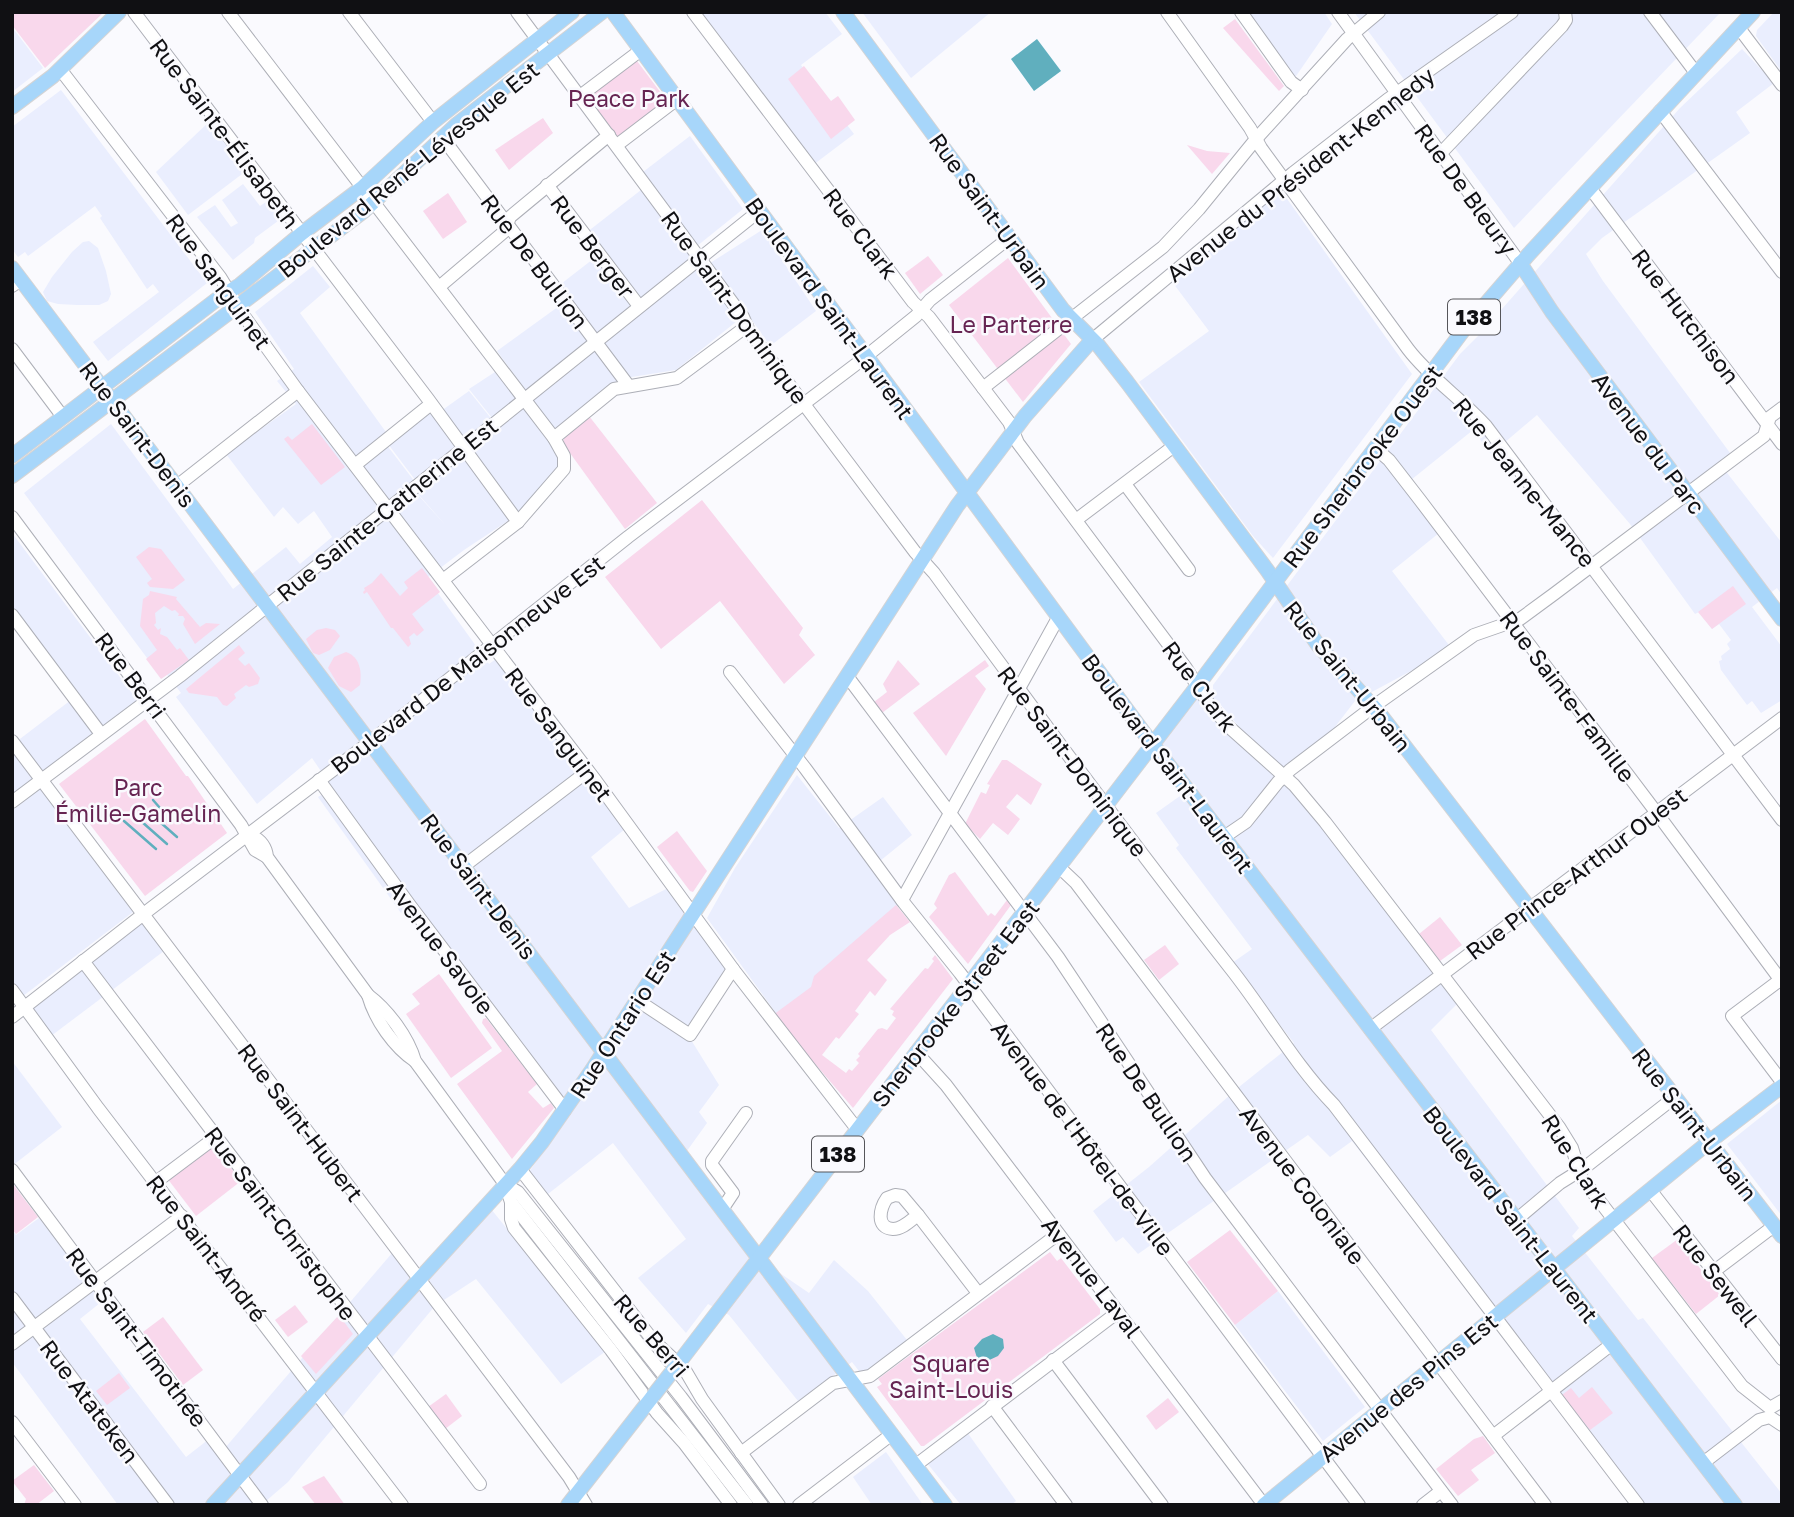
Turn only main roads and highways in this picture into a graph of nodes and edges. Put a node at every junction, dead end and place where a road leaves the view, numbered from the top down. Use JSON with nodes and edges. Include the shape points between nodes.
{"nodes":[{"id":1,"x":119,"y":12,"type":"edge"},
{"id":2,"x":572,"y":12,"type":"edge"},
{"id":3,"x":602,"y":12,"type":"edge"},
{"id":4,"x":613,"y":12,"type":"edge"},
{"id":5,"x":844,"y":12,"type":"edge"},
{"id":6,"x":1750,"y":13,"type":"edge"},
{"id":7,"x":12,"y":107,"type":"edge"},
{"id":8,"x":1520,"y":263,"type":"junction"},
{"id":9,"x":15,"y":278,"type":"edge"},
{"id":10,"x":1092,"y":340,"type":"junction"},
{"id":11,"x":103,"y":388,"type":"junction"},
{"id":12,"x":112,"y":400,"type":"junction"},
{"id":13,"x":13,"y":454,"type":"edge"},
{"id":14,"x":12,"y":476,"type":"edge"},
{"id":15,"x":966,"y":493,"type":"junction"},
{"id":16,"x":1274,"y":582,"type":"junction"},
{"id":17,"x":1782,"y":619,"type":"edge"},
{"id":18,"x":1153,"y":743,"type":"junction"},
{"id":19,"x":604,"y":1051,"type":"junction"},
{"id":20,"x":1782,"y":1084,"type":"edge"},
{"id":21,"x":1709,"y":1142,"type":"junction"},
{"id":22,"x":1778,"y":1231,"type":"edge"},
{"id":23,"x":760,"y":1256,"type":"junction"},
{"id":24,"x":1554,"y":1270,"type":"junction"},
{"id":25,"x":213,"y":1505,"type":"edge"},
{"id":26,"x":568,"y":1505,"type":"edge"},
{"id":27,"x":946,"y":1505,"type":"edge"},
{"id":28,"x":1264,"y":1505,"type":"edge"},
{"id":29,"x":1735,"y":1505,"type":"edge"}],
"edges":[{"from":1,"to":7,"type":"main road"},
{"from":2,"to":11,"type":"main road","name":"Boulevard René-Lévesque Est","via":[[433,122],[363,187]]},
{"from":3,"to":12,"type":"main road","name":"Boulevard René-Lévesque Est","via":[[442,137],[373,201]]},
{"from":4,"to":15,"type":"main road","name":"Boulevard Saint-Laurent"},
{"from":5,"to":10,"type":"main road","name":"Rue Saint-Urbain","via":[[1009,238]]},
{"from":6,"to":8,"type":"main road","name":"Rue Sherbrooke Ouest","number":"138"},
{"from":8,"to":16,"type":"main road","name":"Rue Sherbrooke Ouest","number":"138","via":[[1465,328]]},
{"from":8,"to":17,"type":"main road","name":"Avenue du Parc"},
{"from":9,"to":11,"type":"main road","name":"Rue Saint-Denis"},
{"from":10,"to":15,"type":"main road","name":"Rue Ontario Est"},
{"from":10,"to":16,"type":"main road","name":"Rue Saint-Urbain"},
{"from":11,"to":12,"type":"main road","name":"Rue Saint-Denis"},
{"from":11,"to":13,"type":"main road","name":"Boulevard René-Lévesque Est"},
{"from":12,"to":14,"type":"main road","name":"Boulevard René-Lévesque Est"},
{"from":12,"to":19,"type":"main road","name":"Rue Saint-Denis"},
{"from":15,"to":18,"type":"main road","name":"Boulevard Saint-Laurent"},
{"from":15,"to":19,"type":"main road","name":"Rue Ontario Est"},
{"from":16,"to":18,"type":"main road","name":"Rue Sherbrooke Ouest","number":"138"},
{"from":16,"to":21,"type":"main road","name":"Rue Saint-Urbain","via":[[1318,645],[1374,706]]},
{"from":18,"to":23,"type":"main road","name":"Sherbrooke Street East","number":"138"},
{"from":18,"to":24,"type":"main road","name":"Boulevard Saint-Laurent"},
{"from":19,"to":23,"type":"main road","name":"Rue Saint-Denis"},
{"from":19,"to":25,"type":"main road","name":"Rue Ontario Est","via":[[520,1169]]},
{"from":20,"to":21,"type":"main road","name":"Avenue des Pins Est"},
{"from":21,"to":22,"type":"main road","name":"Rue Saint-Urbain"},
{"from":21,"to":24,"type":"main road","name":"Avenue des Pins Est"},
{"from":23,"to":26,"type":"main road","name":"Sherbrooke Street East","number":"138","bridge":true},
{"from":23,"to":27,"type":"main road","name":"Rue Saint-Denis","via":[[769,1274]]},
{"from":24,"to":28,"type":"main road","name":"Avenue des Pins Est"},
{"from":24,"to":29,"type":"main road","name":"Boulevard Saint-Laurent"}]}
